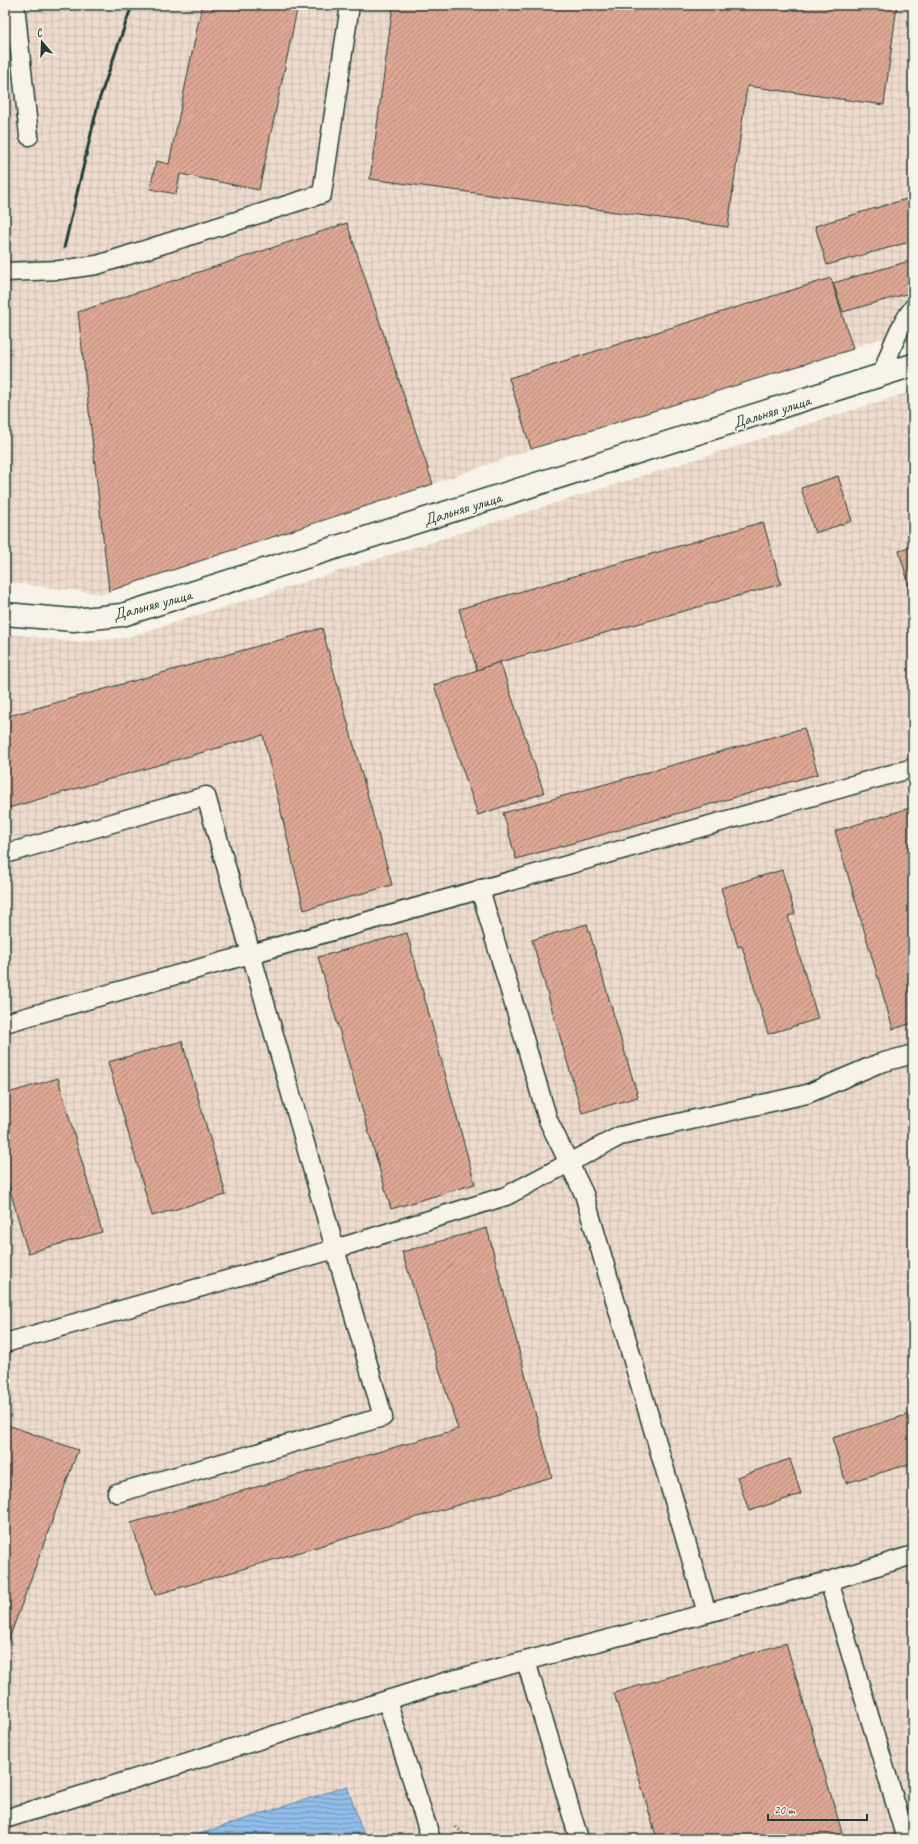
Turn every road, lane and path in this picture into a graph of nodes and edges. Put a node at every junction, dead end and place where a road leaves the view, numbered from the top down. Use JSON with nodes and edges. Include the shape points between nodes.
{"nodes":[{"id":1,"x":15,"y":5,"type":"edge"},
{"id":2,"x":350,"y":5,"type":"edge"},
{"id":3,"x":29,"y":136,"type":"dead end"},
{"id":4,"x":5,"y":272,"type":"edge"},
{"id":5,"x":913,"y":308,"type":"edge"},
{"id":6,"x":913,"y":365,"type":"edge"},
{"id":7,"x":882,"y":375,"type":"junction"},
{"id":8,"x":5,"y":614,"type":"edge"},
{"id":9,"x":913,"y":768,"type":"edge"},
{"id":10,"x":5,"y":854,"type":"edge"},
{"id":11,"x":480,"y":889,"type":"junction"},
{"id":12,"x":251,"y":954,"type":"junction"},
{"id":13,"x":5,"y":1023,"type":"edge"},
{"id":14,"x":913,"y":1054,"type":"edge"},
{"id":15,"x":569,"y":1163,"type":"junction"},
{"id":16,"x":335,"y":1249,"type":"junction"},
{"id":17,"x":5,"y":1343,"type":"edge"},
{"id":18,"x":117,"y":1493,"type":"dead end"},
{"id":19,"x":913,"y":1555,"type":"edge"},
{"id":20,"x":829,"y":1581,"type":"junction"},
{"id":21,"x":707,"y":1613,"type":"junction"},
{"id":22,"x":526,"y":1661,"type":"junction"},
{"id":23,"x":387,"y":1701,"type":"junction"},
{"id":24,"x":5,"y":1820,"type":"edge"},
{"id":25,"x":431,"y":1839,"type":"edge"},
{"id":26,"x":579,"y":1839,"type":"edge"},
{"id":27,"x":906,"y":1839,"type":"edge"}],
"edges":[{"from":1,"to":3,"type":"lane"},
{"from":2,"to":4,"type":"lane","via":[[322,194],[97,265],[60,270]]},
{"from":5,"to":7,"type":"lane","via":[[894,341]]},
{"from":6,"to":7,"type":"street","name":"Дальняя улица"},
{"from":7,"to":8,"type":"street","name":"Дальняя улица","via":[[122,615],[73,620]]},
{"from":9,"to":11,"type":"lane"},
{"from":10,"to":12,"type":"lane","via":[[206,796]]},
{"from":11,"to":12,"type":"lane"},
{"from":11,"to":15,"type":"lane","via":[[548,1120]]},
{"from":12,"to":13,"type":"lane"},
{"from":12,"to":16,"type":"lane"},
{"from":14,"to":15,"type":"lane","via":[[877,1064],[807,1094],[620,1136]]},
{"from":15,"to":16,"type":"lane","via":[[506,1196]]},
{"from":15,"to":21,"type":"lane","via":[[584,1194]]},
{"from":16,"to":17,"type":"lane"},
{"from":16,"to":18,"type":"lane","via":[[383,1417]]},
{"from":19,"to":20,"type":"lane"},
{"from":20,"to":21,"type":"lane"},
{"from":20,"to":27,"type":"lane"},
{"from":21,"to":22,"type":"lane"},
{"from":22,"to":23,"type":"lane","via":[[445,1682]]},
{"from":22,"to":26,"type":"lane"},
{"from":23,"to":24,"type":"lane"},
{"from":23,"to":25,"type":"lane"}]}
